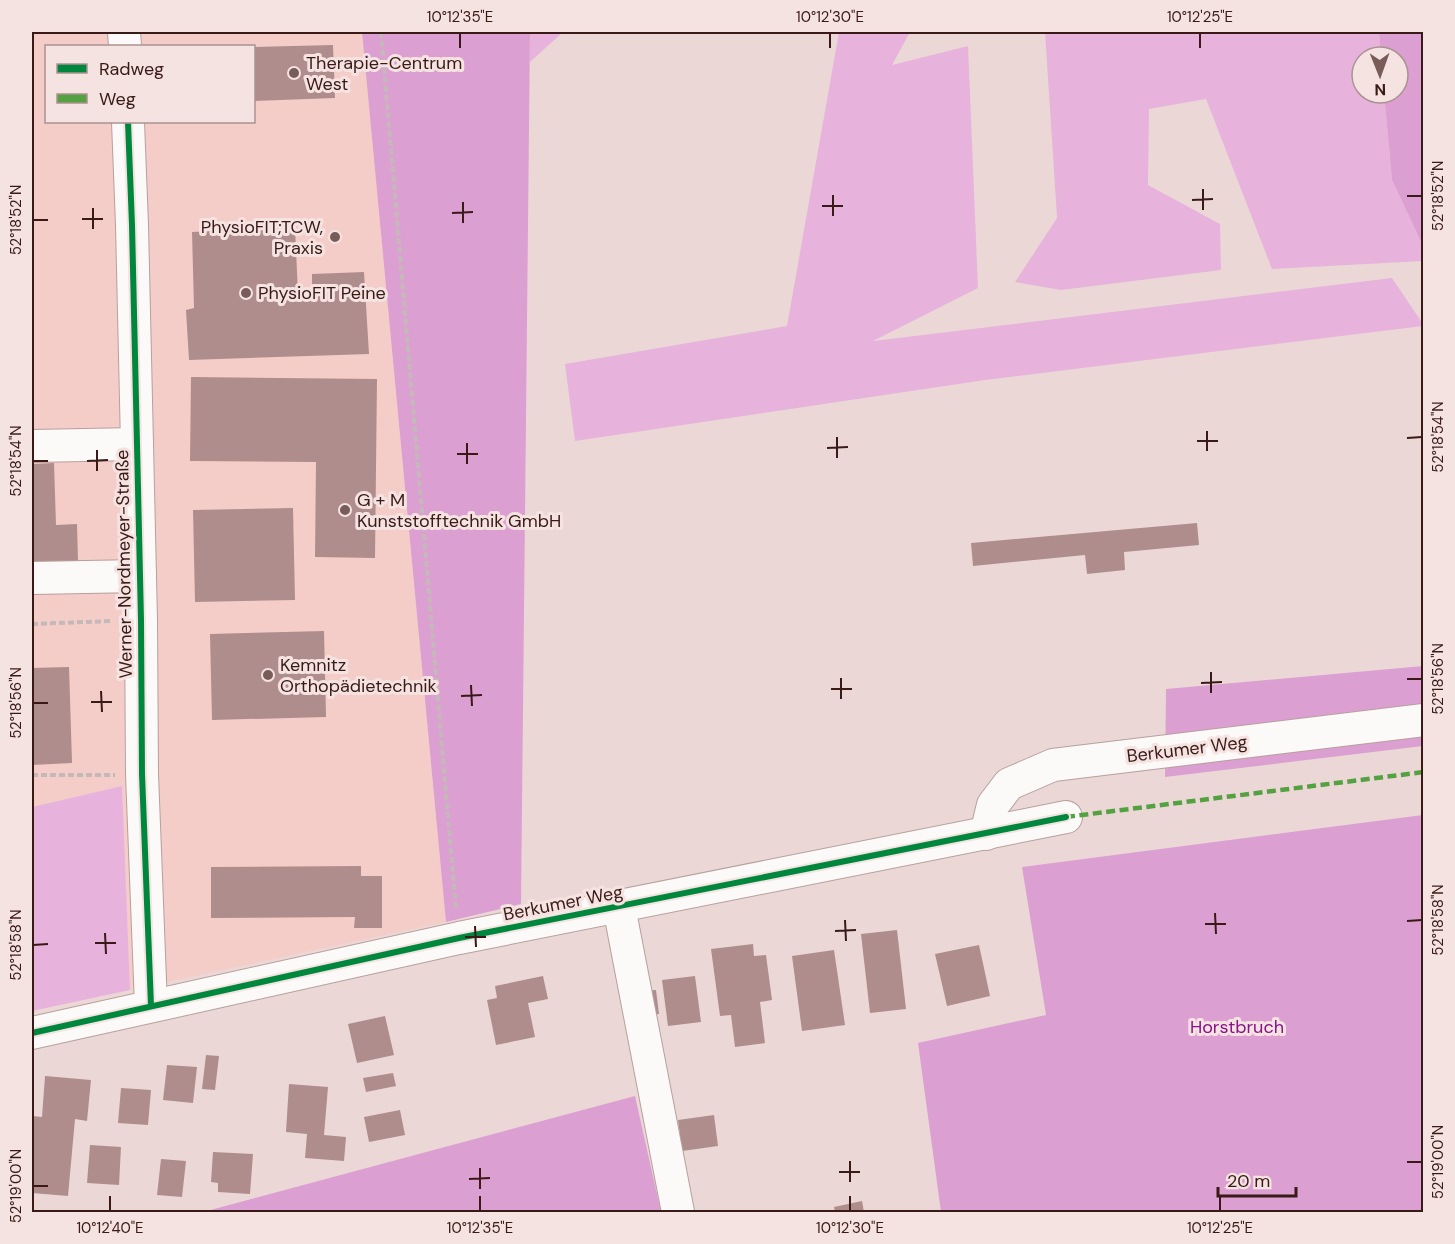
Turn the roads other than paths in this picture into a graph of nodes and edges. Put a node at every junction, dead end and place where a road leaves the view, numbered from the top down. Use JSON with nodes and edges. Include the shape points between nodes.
{"nodes":[{"id":1,"x":128,"y":123,"type":"edge"},
{"id":2,"x":137,"y":444,"type":"junction"},
{"id":3,"x":32,"y":446,"type":"edge"},
{"id":4,"x":140,"y":576,"type":"junction"},
{"id":5,"x":32,"y":578,"type":"edge"},
{"id":6,"x":1424,"y":720,"type":"edge"},
{"id":7,"x":1066,"y":817,"type":"dead end"},
{"id":8,"x":986,"y":834,"type":"junction"},
{"id":9,"x":619,"y":907,"type":"junction"},
{"id":10,"x":151,"y":1006,"type":"junction"},
{"id":11,"x":32,"y":1033,"type":"edge"},
{"id":12,"x":678,"y":1212,"type":"edge"}],
"edges":[{"from":1,"to":2,"type":"street","name":"Werner-Nordmeyer-Straße"},
{"from":2,"to":3,"type":"street"},
{"from":2,"to":4,"type":"street","name":"Werner-Nordmeyer-Straße"},
{"from":4,"to":5,"type":"street"},
{"from":4,"to":10,"type":"street","name":"Werner-Nordmeyer-Straße","via":[[142,774]]},
{"from":6,"to":8,"type":"street","name":"Berkumer Weg","via":[[1053,765],[1009,784],[993,805]]},
{"from":7,"to":8,"type":"street","name":"Berkumer Weg"},
{"from":8,"to":9,"type":"street","name":"Berkumer Weg"},
{"from":9,"to":10,"type":"street","name":"Berkumer Weg"},
{"from":9,"to":12,"type":"street","name":"Berkumer Weg"},
{"from":10,"to":11,"type":"street","name":"Berkumer Weg"}]}
